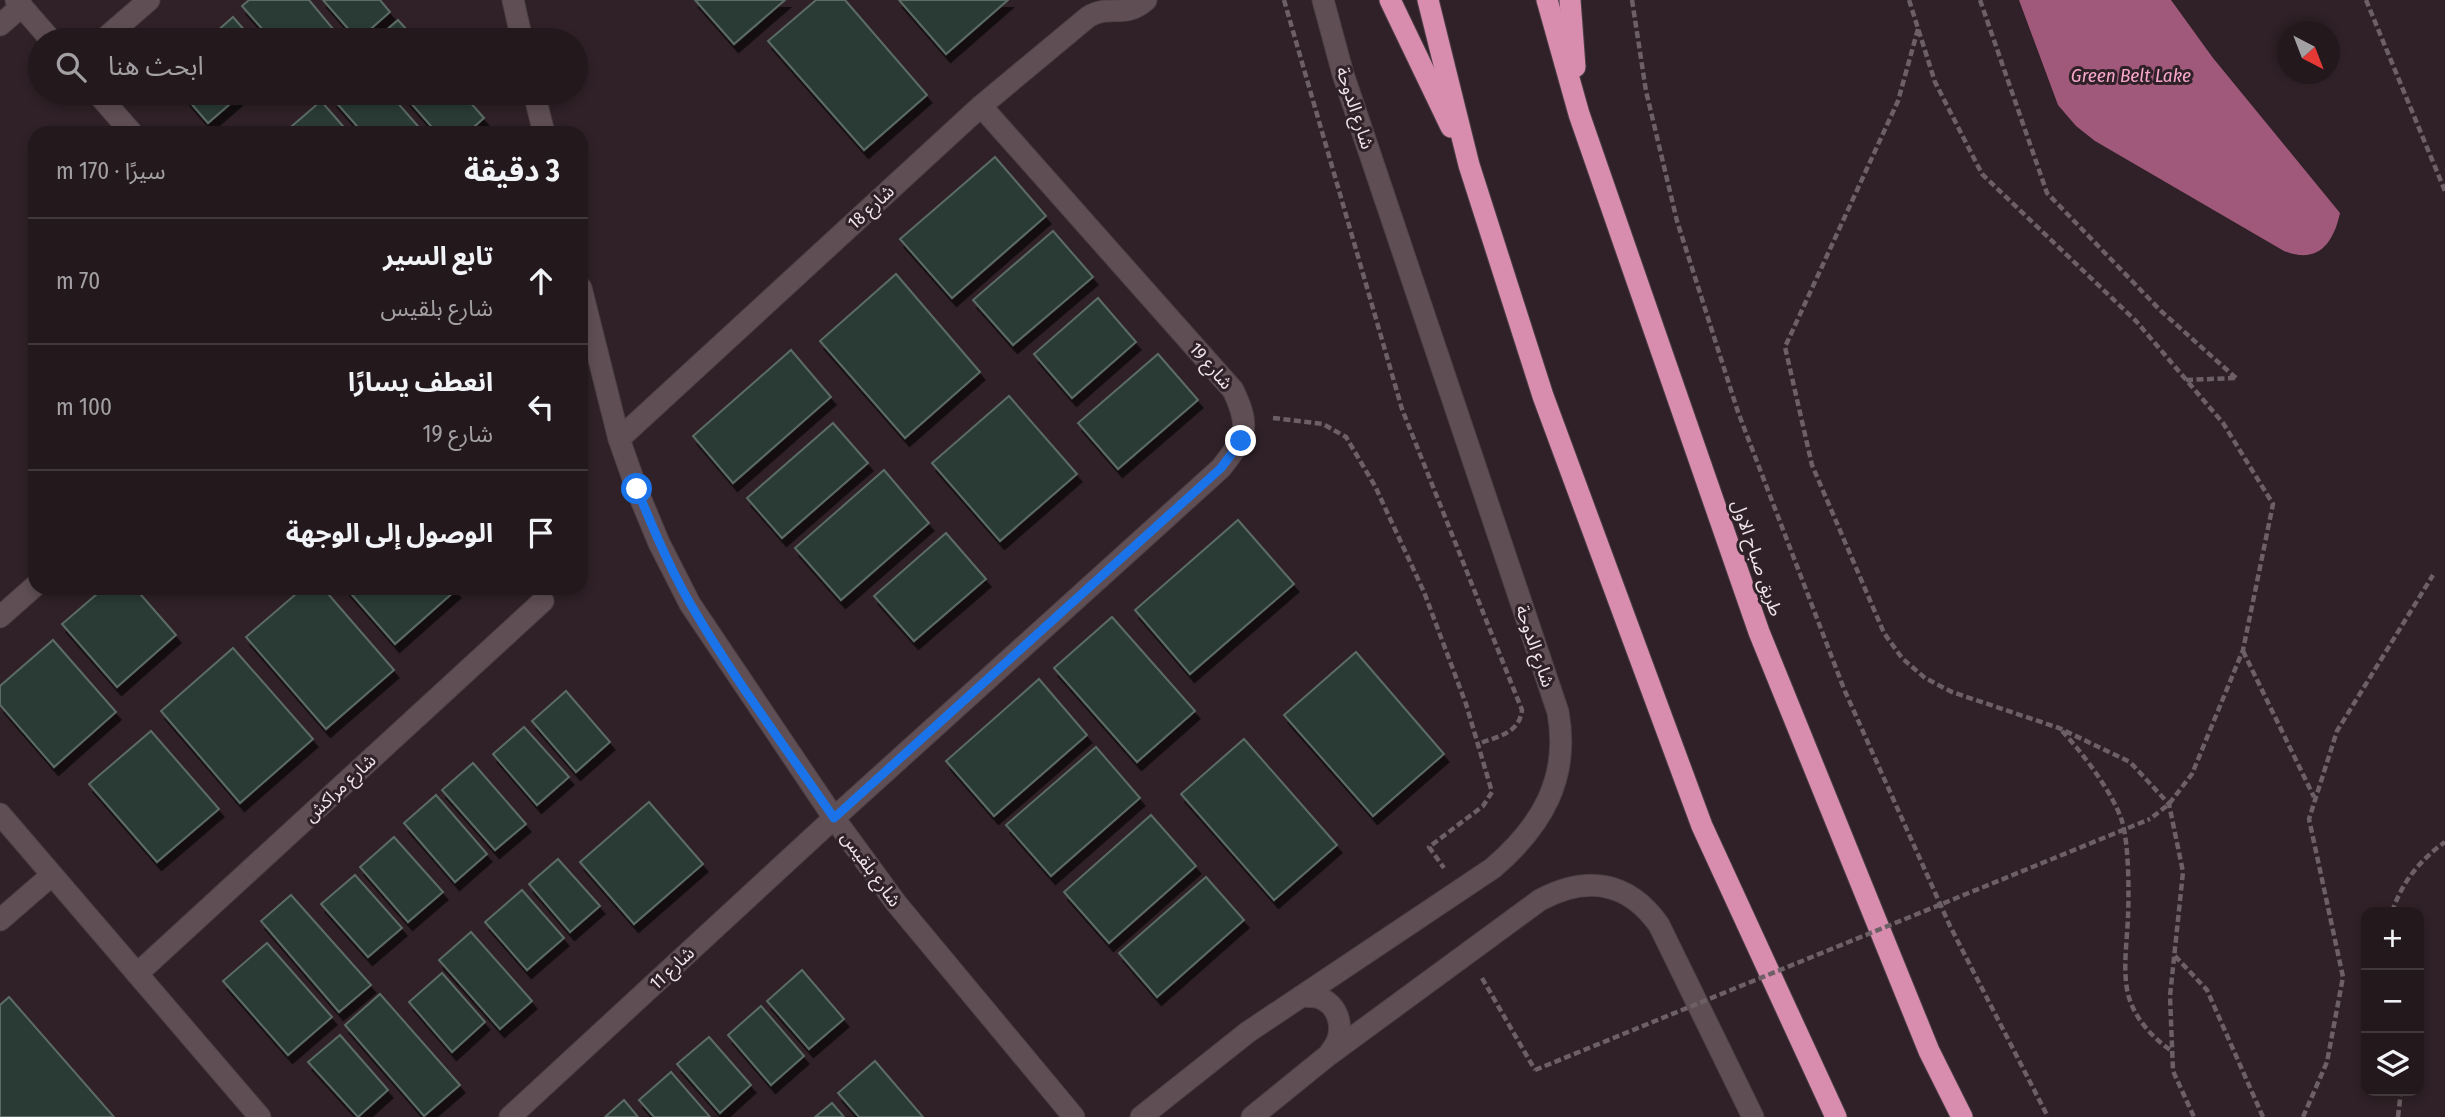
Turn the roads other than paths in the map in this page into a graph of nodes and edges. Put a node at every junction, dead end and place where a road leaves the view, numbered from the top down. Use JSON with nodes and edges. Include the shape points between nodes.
{"nodes":[{"id":1,"x":149,"y":0,"type":"edge"},
{"id":2,"x":513,"y":0,"type":"edge"},
{"id":3,"x":1323,"y":0,"type":"edge"},
{"id":4,"x":1390,"y":0,"type":"edge"},
{"id":5,"x":1428,"y":0,"type":"edge"},
{"id":6,"x":1546,"y":0,"type":"edge"},
{"id":7,"x":1570,"y":0,"type":"edge"},
{"id":8,"x":19,"y":3,"type":"edge"},
{"id":9,"x":1142,"y":4,"type":"edge"},
{"id":10,"x":0,"y":25,"type":"edge"},
{"id":11,"x":41,"y":28,"type":"edge"},
{"id":12,"x":117,"y":28,"type":"edge"},
{"id":13,"x":519,"y":28,"type":"edge"},
{"id":14,"x":108,"y":105,"type":"edge"},
{"id":15,"x":537,"y":105,"type":"edge"},
{"id":16,"x":981,"y":106,"type":"junction"},
{"id":17,"x":1579,"y":114,"type":"junction"},
{"id":18,"x":126,"y":126,"type":"edge"},
{"id":19,"x":542,"y":126,"type":"edge"},
{"id":20,"x":1469,"y":164,"type":"junction"},
{"id":21,"x":588,"y":315,"type":"edge"},
{"id":22,"x":620,"y":439,"type":"junction"},
{"id":23,"x":28,"y":592,"type":"edge"},
{"id":24,"x":543,"y":601,"type":"dead end"},
{"id":25,"x":0,"y":617,"type":"edge"},
{"id":26,"x":0,"y":814,"type":"edge"},
{"id":27,"x":834,"y":818,"type":"junction"},
{"id":28,"x":52,"y":875,"type":"junction"},
{"id":29,"x":0,"y":920,"type":"edge"},
{"id":30,"x":137,"y":974,"type":"junction"},
{"id":31,"x":1303,"y":996,"type":"junction"},
{"id":32,"x":1326,"y":1057,"type":"junction"},
{"id":33,"x":260,"y":1117,"type":"edge"},
{"id":34,"x":510,"y":1117,"type":"edge"},
{"id":35,"x":1074,"y":1117,"type":"edge"},
{"id":36,"x":1142,"y":1117,"type":"edge"},
{"id":37,"x":1252,"y":1117,"type":"edge"},
{"id":38,"x":1753,"y":1117,"type":"edge"},
{"id":39,"x":1836,"y":1117,"type":"edge"},
{"id":40,"x":1962,"y":1117,"type":"edge"}],
"edges":[{"from":1,"to":12,"type":"street"},
{"from":2,"to":13,"type":"street"},
{"from":3,"to":31,"type":"street","name":"شارع الدوحة","via":[[1343,74],[1558,712],[1562,755],[1541,814],[1507,856]]},
{"from":4,"to":20,"type":"highway"},
{"from":5,"to":20,"type":"highway"},
{"from":6,"to":17,"type":"highway","name":"طريق صباح الاول"},
{"from":7,"to":17,"type":"highway"},
{"from":8,"to":10,"type":"street"},
{"from":8,"to":11,"type":"street"},
{"from":9,"to":16,"type":"street","name":"شارع 18","via":[[1125,12],[1104,10],[1088,17]]},
{"from":14,"to":18,"type":"street"},
{"from":15,"to":19,"type":"street"},
{"from":16,"to":22,"type":"street","name":"شارع 18"},
{"from":16,"to":27,"type":"street","name":"شارع 19","via":[[1233,390],[1244,414],[1241,441],[1221,468]]},
{"from":17,"to":40,"type":"highway","name":"طريق صباح الاول","via":[[1759,632],[1928,1051]]},
{"from":20,"to":39,"type":"highway","via":[[1543,396],[1702,826]]},
{"from":21,"to":22,"type":"street","name":"شارع بلقيس"},
{"from":22,"to":27,"type":"street","name":"شارع بلقيس","via":[[659,543],[690,604]]},
{"from":23,"to":25,"type":"street"},
{"from":24,"to":30,"type":"street","name":"شارع مراكش"},
{"from":26,"to":28,"type":"street"},
{"from":27,"to":34,"type":"street","name":"شارع 11"},
{"from":27,"to":35,"type":"street","name":"شارع بلقيس","via":[[896,903]]},
{"from":28,"to":29,"type":"street"},
{"from":28,"to":30,"type":"street"},
{"from":30,"to":33,"type":"street"},
{"from":31,"to":32,"type":"street","via":[[1320,998],[1335,1009],[1341,1026],[1338,1044]]},
{"from":31,"to":36,"type":"street","name":"شارع الدوحة","via":[[1248,1032]]},
{"from":32,"to":37,"type":"street"},
{"from":32,"to":38,"type":"street","via":[[1541,900],[1560,889],[1590,884],[1627,895],[1647,909],[1666,935]]}]}
